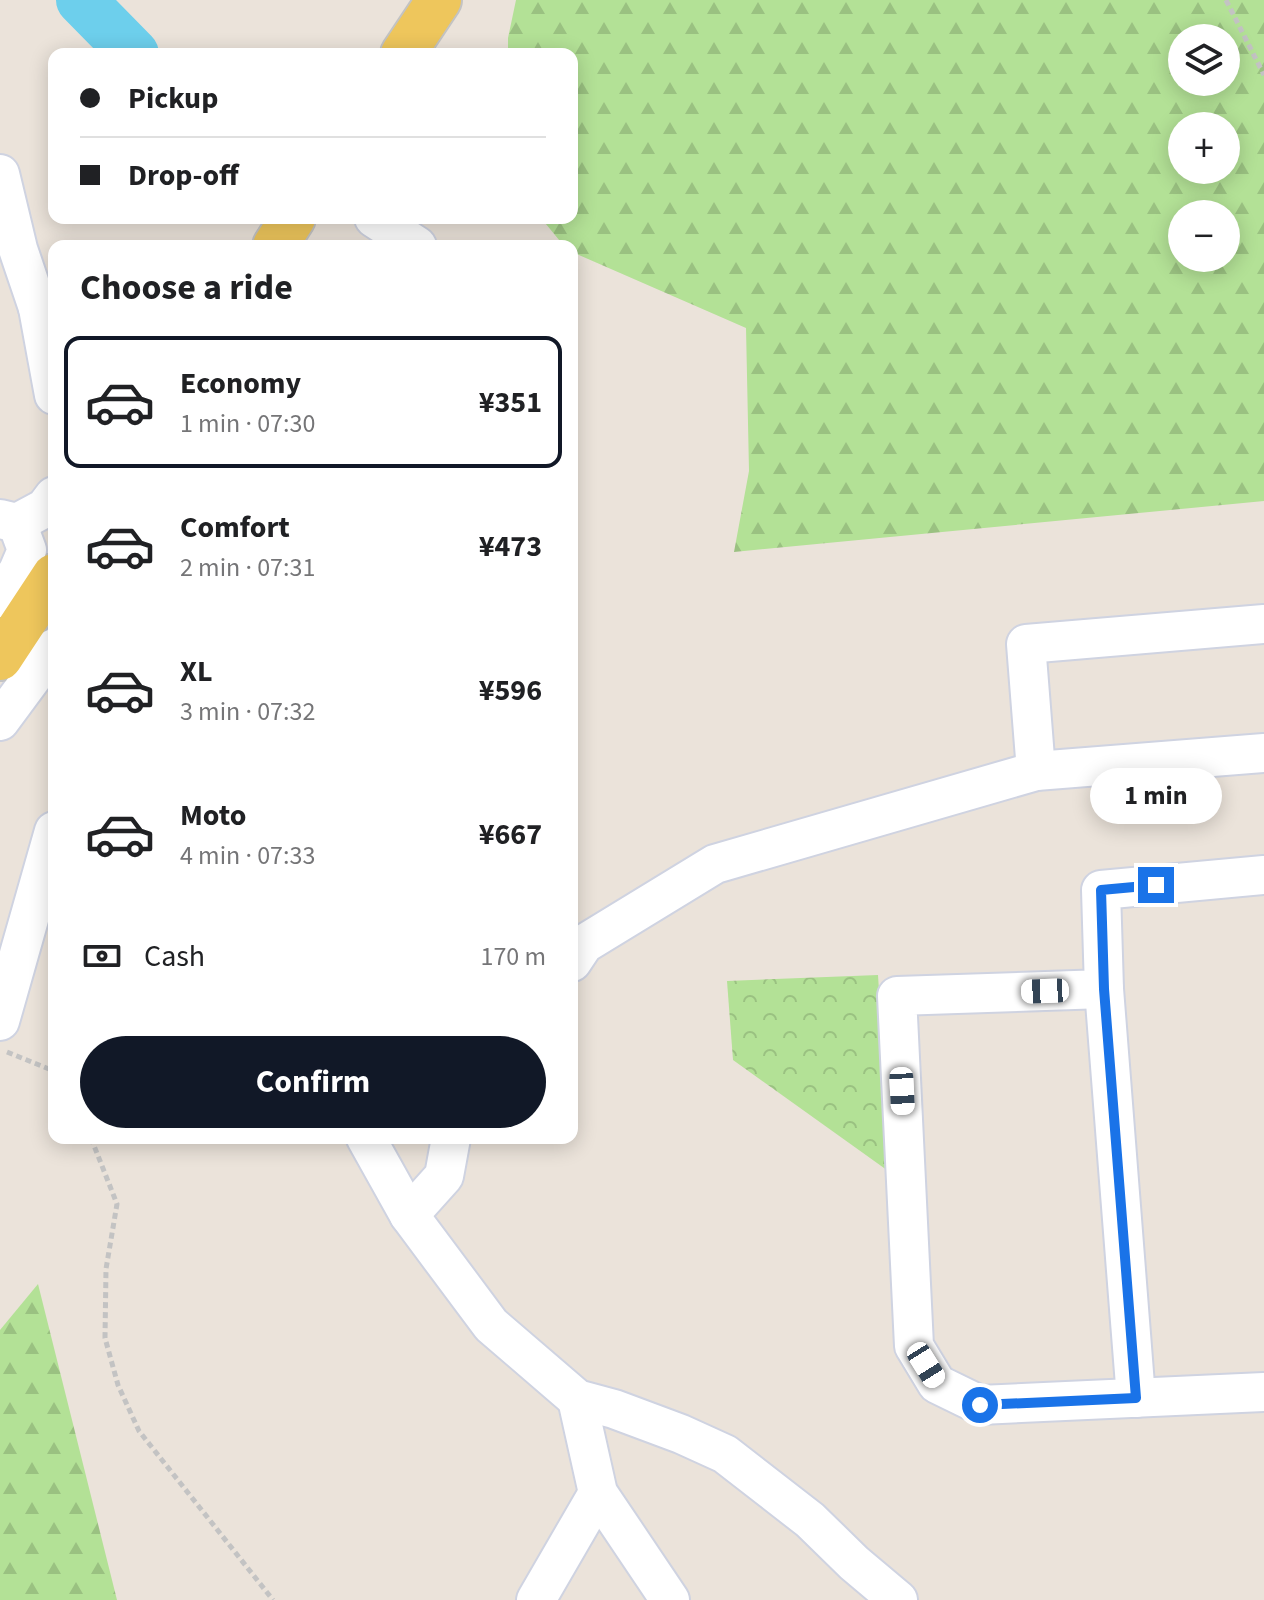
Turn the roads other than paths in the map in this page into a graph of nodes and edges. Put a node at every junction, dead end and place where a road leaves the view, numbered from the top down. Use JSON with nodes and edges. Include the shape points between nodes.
{"nodes":[{"id":1,"x":439,"y":0,"type":"edge"},
{"id":2,"x":407,"y":48,"type":"edge"},
{"id":3,"x":0,"y":174,"type":"edge"},
{"id":4,"x":383,"y":224,"type":"edge"},
{"id":5,"x":408,"y":240,"type":"edge"},
{"id":6,"x":9,"y":248,"type":"edge"},
{"id":7,"x":46,"y":310,"type":"edge"},
{"id":8,"x":48,"y":331,"type":"edge"},
{"id":9,"x":48,"y":504,"type":"edge"},
{"id":10,"x":9,"y":521,"type":"edge"},
{"id":11,"x":48,"y":585,"type":"edge"},
{"id":12,"x":0,"y":598,"type":"edge"},
{"id":13,"x":1264,"y":624,"type":"edge"},
{"id":14,"x":48,"y":656,"type":"edge"},
{"id":15,"x":0,"y":658,"type":"edge"},
{"id":16,"x":0,"y":721,"type":"edge"},
{"id":17,"x":1264,"y":753,"type":"edge"},
{"id":18,"x":1036,"y":771,"type":"junction"},
{"id":19,"x":48,"y":852,"type":"edge"},
{"id":20,"x":1264,"y":875,"type":"edge"},
{"id":21,"x":578,"y":953,"type":"edge"},
{"id":22,"x":1104,"y":989,"type":"junction"},
{"id":23,"x":0,"y":1021,"type":"edge"},
{"id":24,"x":369,"y":1144,"type":"edge"},
{"id":25,"x":450,"y":1144,"type":"edge"},
{"id":26,"x":409,"y":1215,"type":"junction"},
{"id":27,"x":1264,"y":1392,"type":"edge"},
{"id":28,"x":1136,"y":1398,"type":"junction"},
{"id":29,"x":577,"y":1399,"type":"junction"},
{"id":30,"x":598,"y":1493,"type":"junction"},
{"id":31,"x":536,"y":1600,"type":"edge"},
{"id":32,"x":670,"y":1600,"type":"edge"},
{"id":33,"x":898,"y":1600,"type":"edge"}],
"edges":[{"from":1,"to":2,"type":"main road"},
{"from":3,"to":6,"type":"street"},
{"from":4,"to":5,"type":"street"},
{"from":6,"to":7,"type":"street"},
{"from":7,"to":8,"type":"street"},
{"from":9,"to":10,"type":"street"},
{"from":10,"to":12,"type":"street","via":[[27,550]]},
{"from":11,"to":15,"type":"main road"},
{"from":13,"to":18,"type":"street","via":[[1026,644]]},
{"from":14,"to":16,"type":"street"},
{"from":17,"to":18,"type":"street"},
{"from":18,"to":21,"type":"street","via":[[715,864],[584,944]]},
{"from":19,"to":23,"type":"street"},
{"from":20,"to":22,"type":"street","via":[[1101,890]]},
{"from":22,"to":28,"type":"street"},
{"from":22,"to":28,"type":"street","via":[[897,996],[914,1346],[937,1384],[980,1405]]},
{"from":24,"to":26,"type":"street"},
{"from":25,"to":26,"type":"street","via":[[444,1176]]},
{"from":26,"to":29,"type":"street","via":[[491,1325]]},
{"from":27,"to":28,"type":"street"},
{"from":29,"to":30,"type":"street"},
{"from":29,"to":33,"type":"street","via":[[725,1454],[810,1520]]},
{"from":30,"to":31,"type":"street"},
{"from":30,"to":32,"type":"street"}]}
